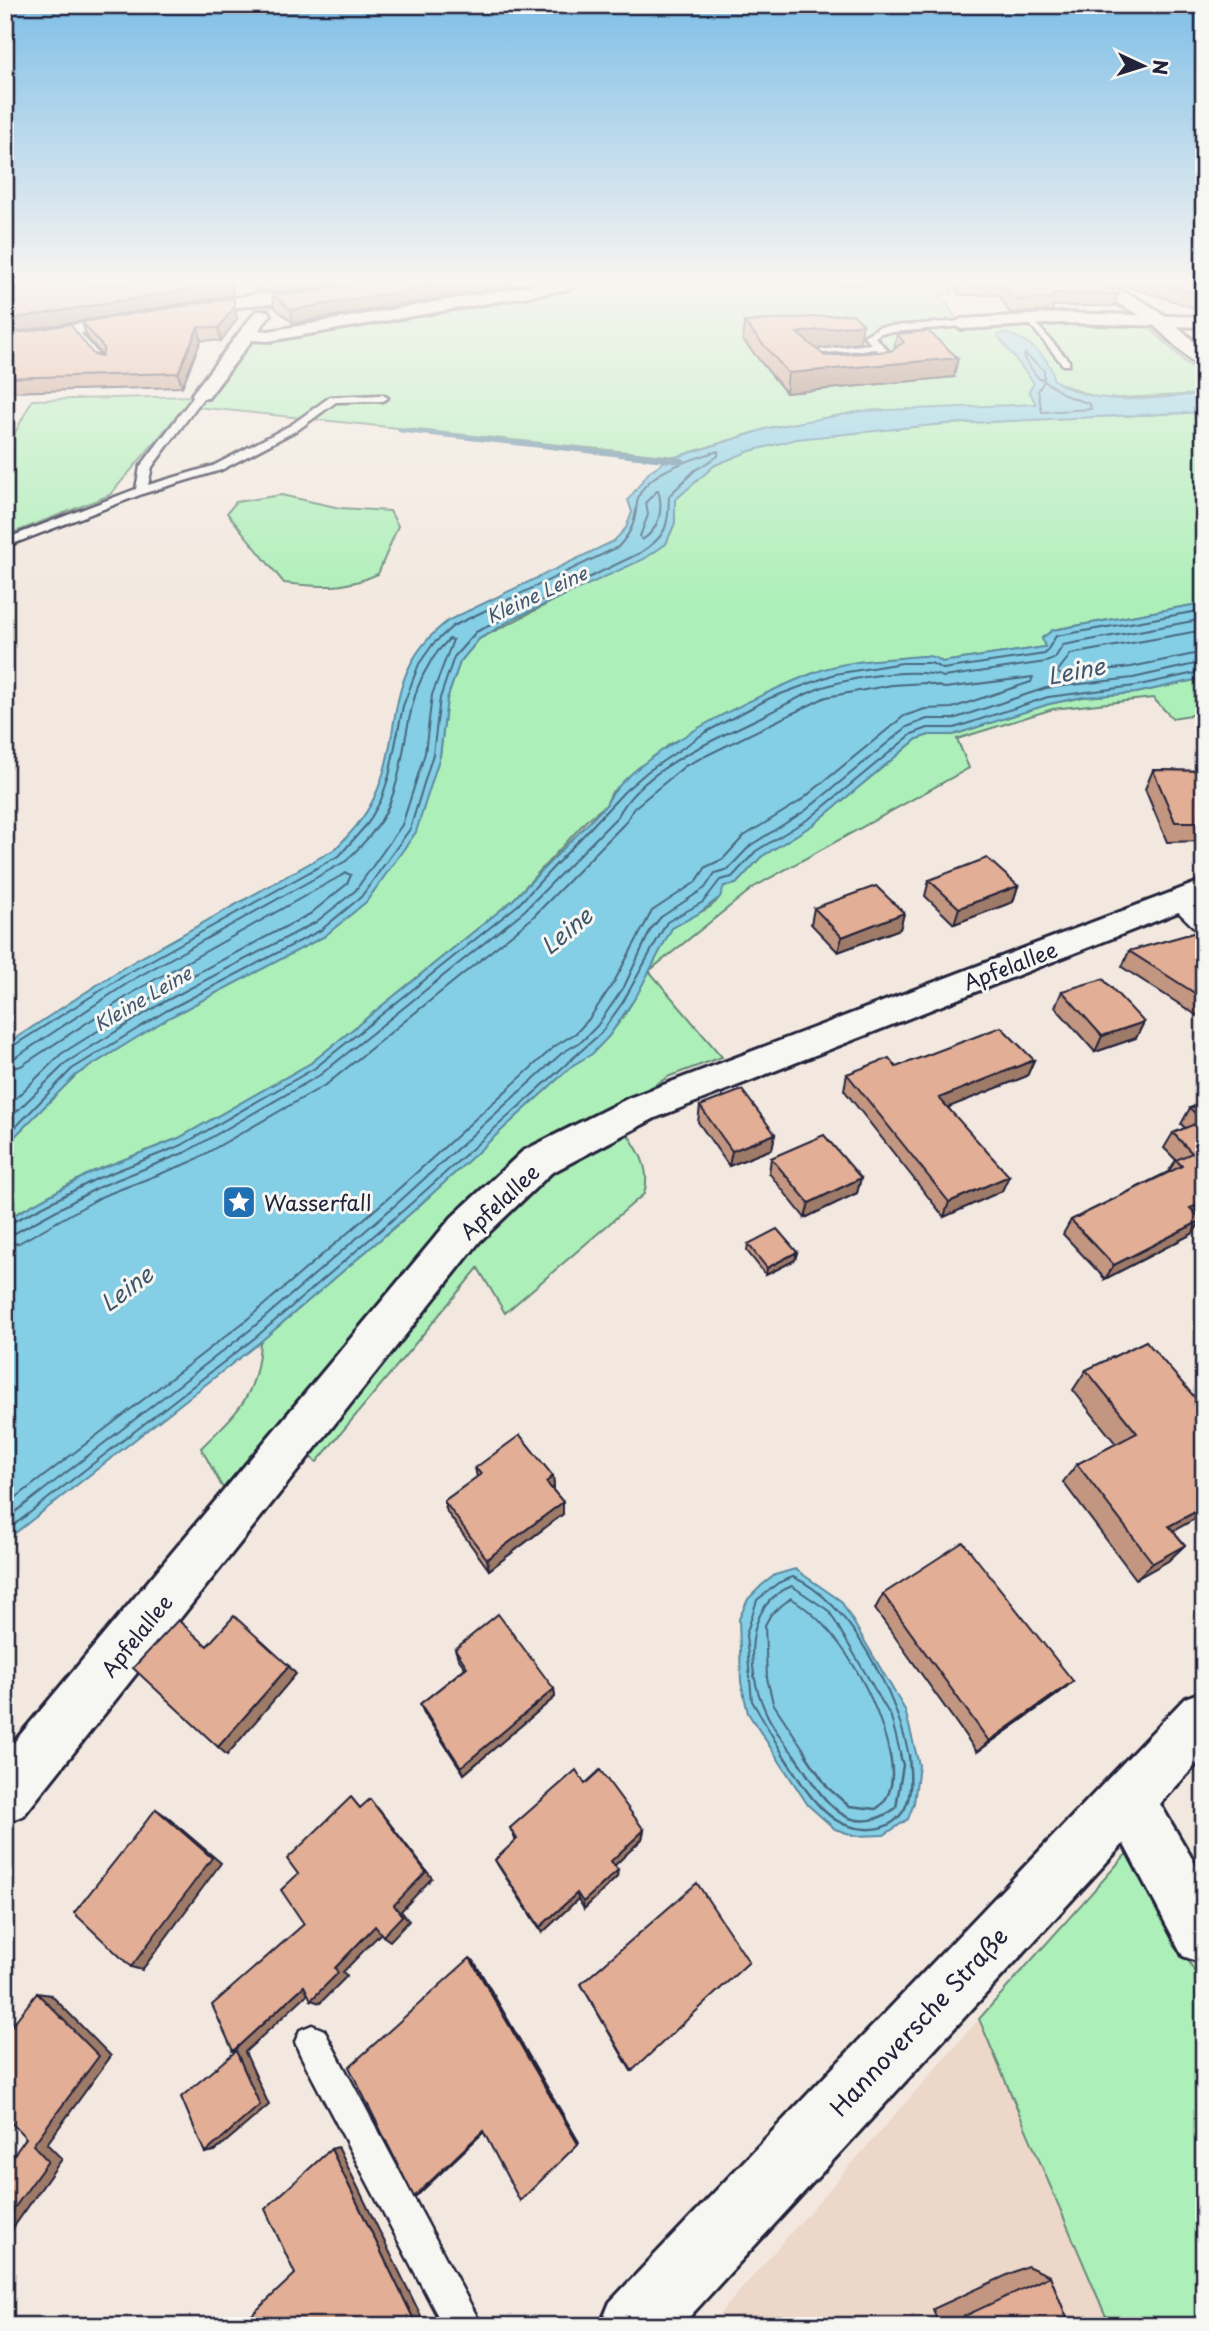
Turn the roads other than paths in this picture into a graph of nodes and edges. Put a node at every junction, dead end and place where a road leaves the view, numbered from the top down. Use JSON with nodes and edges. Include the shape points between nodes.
{"nodes":[{"id":1,"x":201,"y":394,"type":"edge"},
{"id":2,"x":383,"y":398,"type":"dead end"},
{"id":3,"x":141,"y":491,"type":"junction"},
{"id":4,"x":5,"y":544,"type":"edge"},
{"id":5,"x":1194,"y":906,"type":"edge"},
{"id":6,"x":1204,"y":1717,"type":"edge"},
{"id":7,"x":5,"y":1796,"type":"edge"},
{"id":8,"x":1128,"y":1799,"type":"junction"},
{"id":9,"x":1204,"y":1935,"type":"edge"},
{"id":10,"x":312,"y":2042,"type":"dead end"},
{"id":11,"x":463,"y":2326,"type":"edge"},
{"id":12,"x":634,"y":2326,"type":"edge"}],
"edges":[{"from":1,"to":3,"type":"lane","via":[[146,467]]},
{"from":2,"to":3,"type":"lane","via":[[334,399],[295,427],[217,468]]},
{"from":3,"to":4,"type":"lane"},
{"from":5,"to":7,"type":"street","name":"Apfelallee","via":[[642,1108],[537,1162],[466,1229]]},
{"from":6,"to":8,"type":"street","name":"Hannoversche Straße"},
{"from":8,"to":9,"type":"street"},
{"from":8,"to":12,"type":"street","name":"Hannoversche Straße"},
{"from":10,"to":11,"type":"lane"}]}
